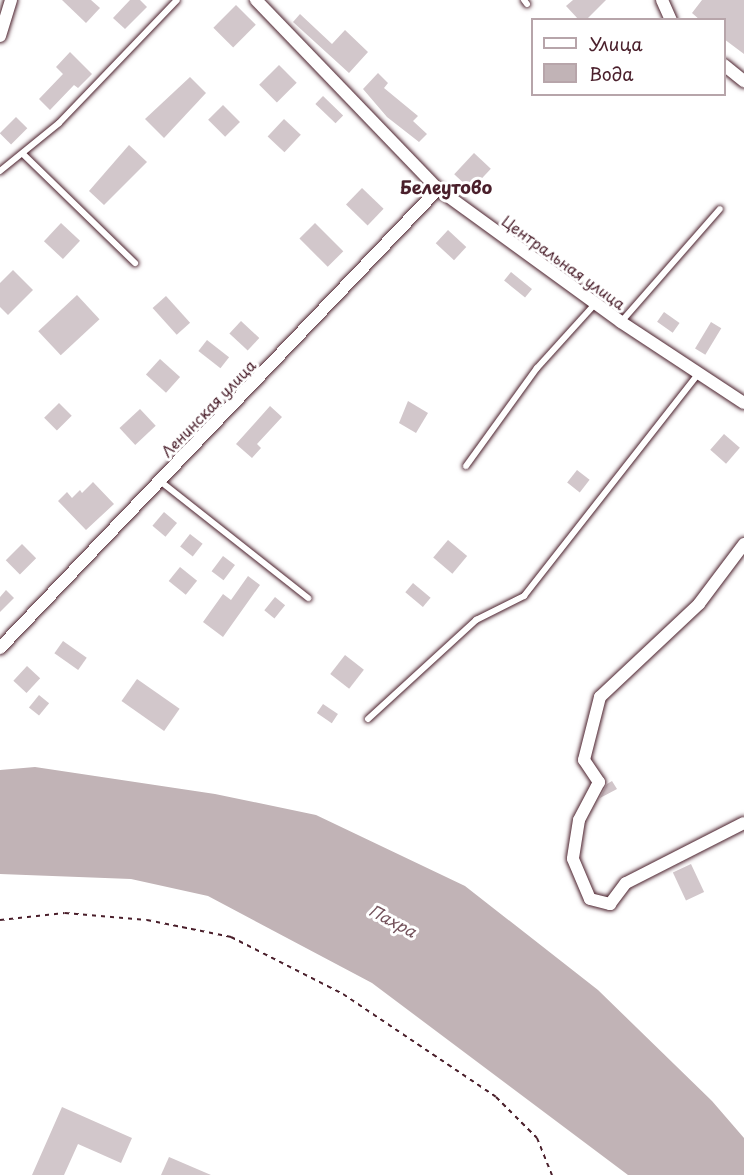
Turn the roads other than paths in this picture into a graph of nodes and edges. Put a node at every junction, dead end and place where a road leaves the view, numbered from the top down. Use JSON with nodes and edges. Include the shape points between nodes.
{"nodes":[{"id":1,"x":11,"y":0,"type":"edge"},
{"id":2,"x":177,"y":0,"type":"edge"},
{"id":3,"x":256,"y":0,"type":"edge"},
{"id":4,"x":662,"y":0,"type":"edge"},
{"id":5,"x":670,"y":18,"type":"edge"},
{"id":6,"x":0,"y":36,"type":"edge"},
{"id":7,"x":726,"y":67,"type":"edge"},
{"id":8,"x":744,"y":81,"type":"edge"},
{"id":9,"x":24,"y":155,"type":"junction"},
{"id":10,"x":0,"y":171,"type":"edge"},
{"id":11,"x":438,"y":189,"type":"junction"},
{"id":12,"x":720,"y":209,"type":"dead end"},
{"id":13,"x":135,"y":263,"type":"dead end"},
{"id":14,"x":595,"y":304,"type":"junction"},
{"id":15,"x":621,"y":322,"type":"junction"},
{"id":16,"x":699,"y":373,"type":"junction"},
{"id":17,"x":744,"y":403,"type":"edge"},
{"id":18,"x":466,"y":466,"type":"dead end"},
{"id":19,"x":160,"y":480,"type":"junction"},
{"id":20,"x":744,"y":544,"type":"edge"},
{"id":21,"x":308,"y":598,"type":"dead end"},
{"id":22,"x":0,"y":648,"type":"edge"},
{"id":23,"x":368,"y":719,"type":"dead end"},
{"id":24,"x":744,"y":823,"type":"edge"}],
"edges":[{"from":1,"to":6,"type":"street"},
{"from":2,"to":9,"type":"lane"},
{"from":3,"to":11,"type":"street","name":"Центральная улица"},
{"from":4,"to":5,"type":"street"},
{"from":7,"to":8,"type":"street"},
{"from":9,"to":10,"type":"lane"},
{"from":9,"to":13,"type":"lane"},
{"from":11,"to":14,"type":"street","name":"Центральная улица"},
{"from":11,"to":19,"type":"street","name":"Ленинская улица"},
{"from":12,"to":15,"type":"lane"},
{"from":14,"to":15,"type":"street","name":"Центральная улица"},
{"from":14,"to":18,"type":"lane","via":[[537,368]]},
{"from":15,"to":16,"type":"street","name":"Центральная улица"},
{"from":16,"to":17,"type":"street","name":"Центральная улица"},
{"from":16,"to":23,"type":"lane","via":[[524,596],[476,620]]},
{"from":19,"to":21,"type":"lane"},
{"from":19,"to":22,"type":"street","name":"Ленинская улица"},
{"from":20,"to":24,"type":"street","via":[[699,604],[600,697],[584,760],[599,782],[579,820],[573,860],[590,899],[610,904],[626,883]]}]}
